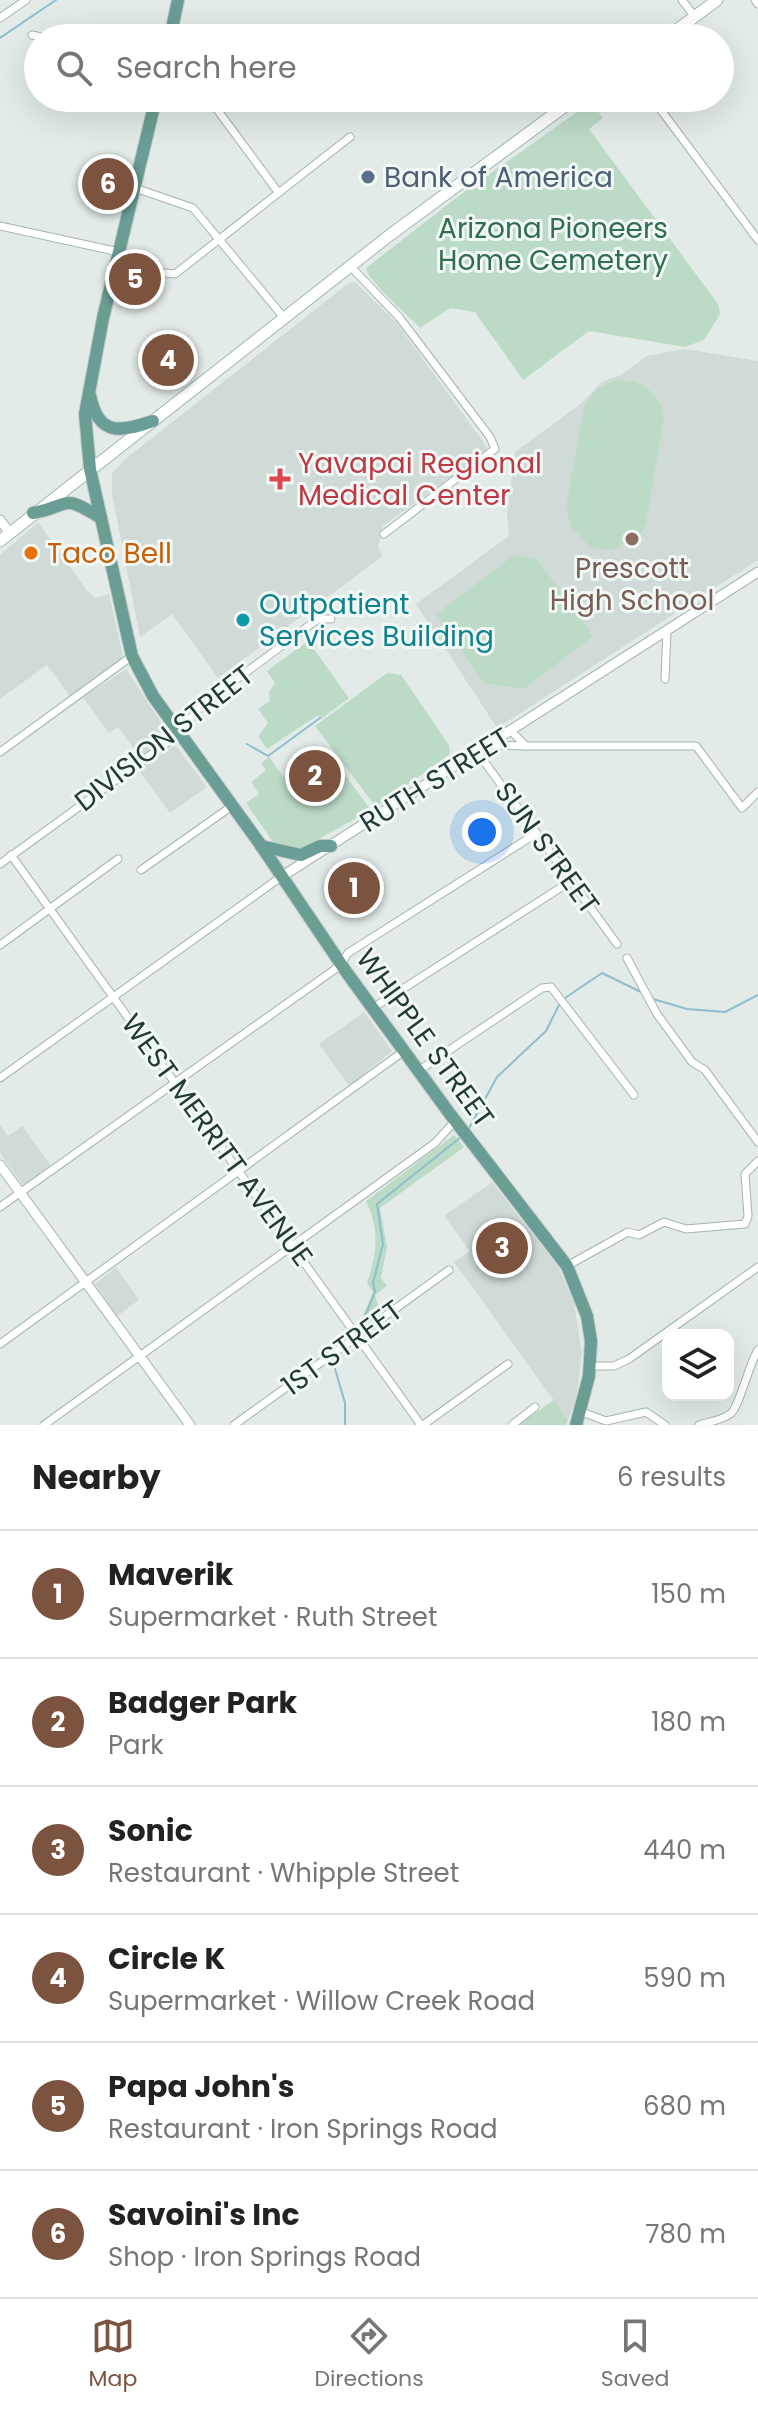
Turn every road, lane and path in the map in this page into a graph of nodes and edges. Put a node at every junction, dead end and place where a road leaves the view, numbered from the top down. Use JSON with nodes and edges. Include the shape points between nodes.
{"nodes":[{"id":1,"x":26,"y":0,"type":"edge"},
{"id":2,"x":178,"y":0,"type":"edge"},
{"id":3,"x":682,"y":0,"type":"edge"},
{"id":4,"x":717,"y":0,"type":"edge"},
{"id":5,"x":695,"y":17,"type":"junction"},
{"id":6,"x":0,"y":18,"type":"edge"},
{"id":7,"x":173,"y":24,"type":"edge"},
{"id":8,"x":685,"y":24,"type":"edge"},
{"id":9,"x":153,"y":112,"type":"edge"},
{"id":10,"x":219,"y":112,"type":"edge"},
{"id":11,"x":557,"y":112,"type":"edge"},
{"id":12,"x":662,"y":112,"type":"edge"},
{"id":13,"x":350,"y":137,"type":"dead end"},
{"id":14,"x":135,"y":188,"type":"junction"},
{"id":15,"x":278,"y":192,"type":"junction"},
{"id":16,"x":0,"y":226,"type":"edge"},
{"id":17,"x":220,"y":237,"type":"junction"},
{"id":18,"x":758,"y":240,"type":"edge"},
{"id":19,"x":119,"y":252,"type":"junction"},
{"id":20,"x":350,"y":266,"type":"junction"},
{"id":21,"x":164,"y":273,"type":"dead end"},
{"id":22,"x":285,"y":319,"type":"junction"},
{"id":23,"x":88,"y":385,"type":"junction"},
{"id":24,"x":153,"y":421,"type":"junction"},
{"id":25,"x":90,"y":469,"type":"junction"},
{"id":26,"x":33,"y":513,"type":"junction"},
{"id":27,"x":101,"y":518,"type":"junction"},
{"id":28,"x":0,"y":520,"type":"edge"},
{"id":29,"x":384,"y":534,"type":"dead end"},
{"id":30,"x":5,"y":537,"type":"edge"},
{"id":31,"x":758,"y":572,"type":"edge"},
{"id":32,"x":331,"y":619,"type":"dead end"},
{"id":33,"x":667,"y":631,"type":"junction"},
{"id":34,"x":132,"y":656,"type":"junction"},
{"id":35,"x":665,"y":679,"type":"dead end"},
{"id":36,"x":178,"y":732,"type":"junction"},
{"id":37,"x":512,"y":732,"type":"junction"},
{"id":38,"x":491,"y":745,"type":"junction"},
{"id":39,"x":526,"y":746,"type":"junction"},
{"id":40,"x":0,"y":752,"type":"edge"},
{"id":41,"x":478,"y":753,"type":"junction"},
{"id":42,"x":758,"y":792,"type":"edge"},
{"id":43,"x":232,"y":806,"type":"junction"},
{"id":44,"x":537,"y":833,"type":"junction"},
{"id":45,"x":261,"y":846,"type":"junction"},
{"id":46,"x":331,"y":846,"type":"junction"},
{"id":47,"x":11,"y":855,"type":"junction"},
{"id":48,"x":118,"y":859,"type":"dead end"},
{"id":49,"x":0,"y":864,"type":"edge"},
{"id":50,"x":141,"y":870,"type":"dead end"},
{"id":51,"x":281,"y":877,"type":"junction"},
{"id":52,"x":571,"y":881,"type":"junction"},
{"id":53,"x":49,"y":909,"type":"junction"},
{"id":54,"x":617,"y":944,"type":"dead end"},
{"id":55,"x":0,"y":945,"type":"edge"},
{"id":56,"x":627,"y":958,"type":"dead end"},
{"id":57,"x":341,"y":965,"type":"junction"},
{"id":58,"x":114,"y":995,"type":"junction"},
{"id":59,"x":373,"y":1008,"type":"junction"},
{"id":60,"x":404,"y":1051,"type":"junction"},
{"id":61,"x":418,"y":1071,"type":"junction"},
{"id":62,"x":0,"y":1078,"type":"edge"},
{"id":63,"x":176,"y":1083,"type":"junction"},
{"id":64,"x":634,"y":1095,"type":"dead end"},
{"id":65,"x":455,"y":1121,"type":"junction"},
{"id":66,"x":758,"y":1142,"type":"edge"},
{"id":67,"x":758,"y":1161,"type":"edge"},
{"id":68,"x":0,"y":1165,"type":"edge"},
{"id":69,"x":239,"y":1171,"type":"junction"},
{"id":70,"x":20,"y":1193,"type":"junction"},
{"id":71,"x":0,"y":1207,"type":"edge"},
{"id":72,"x":293,"y":1247,"type":"junction"},
{"id":73,"x":567,"y":1266,"type":"junction"},
{"id":74,"x":755,"y":1269,"type":"edge"},
{"id":75,"x":449,"y":1270,"type":"dead end"},
{"id":76,"x":758,"y":1280,"type":"edge"},
{"id":77,"x":86,"y":1281,"type":"junction"},
{"id":78,"x":358,"y":1335,"type":"junction"},
{"id":79,"x":0,"y":1344,"type":"edge"},
{"id":80,"x":758,"y":1350,"type":"edge"},
{"id":81,"x":140,"y":1356,"type":"junction"},
{"id":82,"x":508,"y":1364,"type":"dead end"},
{"id":83,"x":590,"y":1366,"type":"junction"},
{"id":84,"x":535,"y":1407,"type":"dead end"},
{"id":85,"x":582,"y":1412,"type":"junction"},
{"id":86,"x":607,"y":1423,"type":"edge"},
{"id":87,"x":44,"y":1425,"type":"edge"},
{"id":88,"x":190,"y":1425,"type":"edge"},
{"id":89,"x":234,"y":1425,"type":"edge"},
{"id":90,"x":422,"y":1425,"type":"edge"},
{"id":91,"x":512,"y":1425,"type":"edge"},
{"id":92,"x":576,"y":1425,"type":"edge"},
{"id":93,"x":665,"y":1425,"type":"edge"},
{"id":94,"x":699,"y":1425,"type":"edge"}],
"edges":[{"from":1,"to":6,"type":"street"},
{"from":2,"to":7,"type":"main road"},
{"from":3,"to":5,"type":"street"},
{"from":4,"to":5,"type":"main road"},
{"from":5,"to":8,"type":"main road"},
{"from":9,"to":14,"type":"main road","name":"WHIPPLE STREET"},
{"from":10,"to":15,"type":"street"},
{"from":11,"to":20,"type":"main road"},
{"from":12,"to":18,"type":"street"},
{"from":13,"to":15,"type":"street"},
{"from":14,"to":17,"type":"street","via":[[193,208]]},
{"from":14,"to":19,"type":"main road","name":"WHIPPLE STREET"},
{"from":15,"to":17,"type":"street"},
{"from":16,"to":19,"type":"street"},
{"from":17,"to":21,"type":"street","via":[[175,274]]},
{"from":17,"to":22,"type":"street"},
{"from":19,"to":23,"type":"main road","name":"WHIPPLE STREET"},
{"from":20,"to":22,"type":"main road"},
{"from":20,"to":29,"type":"street","via":[[399,317],[495,449]]},
{"from":22,"to":24,"type":"main road"},
{"from":23,"to":24,"type":"main road","via":[[97,416],[109,427],[126,430]]},
{"from":23,"to":25,"type":"main road","name":"WHIPPLE STREET","via":[[85,437]]},
{"from":24,"to":25,"type":"main road"},
{"from":25,"to":26,"type":"main road"},
{"from":25,"to":27,"type":"main road","name":"WHIPPLE STREET"},
{"from":26,"to":27,"type":"main road","via":[[69,502]]},
{"from":26,"to":30,"type":"main road"},
{"from":27,"to":34,"type":"main road","name":"WHIPPLE STREET"},
{"from":28,"to":30,"type":"street"},
{"from":31,"to":33,"type":"street","name":"RUTH STREET"},
{"from":32,"to":36,"type":"street","name":"DIVISION STREET","via":[[318,619],[226,687]]},
{"from":33,"to":35,"type":"street"},
{"from":33,"to":37,"type":"street","name":"RUTH STREET"},
{"from":34,"to":36,"type":"main road","name":"WHIPPLE STREET"},
{"from":34,"to":40,"type":"street"},
{"from":36,"to":43,"type":"main road","name":"WHIPPLE STREET"},
{"from":36,"to":47,"type":"street","name":"DIVISION STREET"},
{"from":37,"to":38,"type":"street","name":"RUTH STREET"},
{"from":37,"to":39,"type":"street"},
{"from":38,"to":39,"type":"street"},
{"from":38,"to":41,"type":"street","name":"RUTH STREET"},
{"from":39,"to":42,"type":"street","via":[[696,746],[742,808]]},
{"from":41,"to":44,"type":"street","name":"SUN STREET"},
{"from":41,"to":46,"type":"street","name":"RUTH STREET"},
{"from":43,"to":45,"type":"main road","name":"WHIPPLE STREET"},
{"from":43,"to":50,"type":"street"},
{"from":44,"to":52,"type":"street","name":"SUN STREET"},
{"from":44,"to":57,"type":"street","via":[[352,951]]},
{"from":45,"to":46,"type":"main road","via":[[301,855]]},
{"from":45,"to":51,"type":"main road","name":"WHIPPLE STREET"},
{"from":46,"to":51,"type":"street","name":"RUTH STREET"},
{"from":47,"to":49,"type":"street","name":"DIVISION STREET"},
{"from":47,"to":53,"type":"street","name":"WEST MERRITT AVENUE"},
{"from":48,"to":53,"type":"street"},
{"from":51,"to":57,"type":"main road","name":"WHIPPLE STREET"},
{"from":51,"to":58,"type":"street","name":"RUTH STREET"},
{"from":52,"to":54,"type":"street","name":"SUN STREET"},
{"from":52,"to":59,"type":"street"},
{"from":53,"to":55,"type":"street"},
{"from":53,"to":58,"type":"street","name":"WEST MERRITT AVENUE"},
{"from":56,"to":66,"type":"street","via":[[657,1014]]},
{"from":57,"to":59,"type":"main road","name":"WHIPPLE STREET"},
{"from":57,"to":63,"type":"street"},
{"from":58,"to":62,"type":"street","name":"RUTH STREET"},
{"from":58,"to":63,"type":"street","name":"WEST MERRITT AVENUE"},
{"from":59,"to":60,"type":"main road","name":"WHIPPLE STREET"},
{"from":60,"to":61,"type":"main road","name":"WHIPPLE STREET"},
{"from":60,"to":69,"type":"street"},
{"from":61,"to":64,"type":"street","via":[[551,987]]},
{"from":61,"to":65,"type":"main road","name":"WHIPPLE STREET"},
{"from":63,"to":69,"type":"street","name":"WEST MERRITT AVENUE"},
{"from":63,"to":70,"type":"street"},
{"from":65,"to":72,"type":"street","via":[[435,1143]]},
{"from":65,"to":73,"type":"main road","name":"WHIPPLE STREET"},
{"from":67,"to":73,"type":"street","via":[[745,1174],[745,1224],[686,1229],[664,1222],[639,1235],[628,1232]]},
{"from":68,"to":70,"type":"street"},
{"from":69,"to":72,"type":"street","name":"WEST MERRITT AVENUE"},
{"from":69,"to":77,"type":"street"},
{"from":70,"to":71,"type":"street"},
{"from":70,"to":77,"type":"street"},
{"from":72,"to":78,"type":"street","name":"WEST MERRITT AVENUE"},
{"from":72,"to":81,"type":"street"},
{"from":73,"to":83,"type":"main road","name":"WHIPPLE STREET","via":[[587,1316]]},
{"from":74,"to":76,"type":"street"},
{"from":74,"to":83,"type":"street","via":[[629,1359],[614,1366]]},
{"from":75,"to":78,"type":"street","name":"1ST STREET"},
{"from":77,"to":79,"type":"street"},
{"from":77,"to":81,"type":"street"},
{"from":78,"to":89,"type":"street","name":"1ST STREET"},
{"from":78,"to":90,"type":"street","name":"WEST MERRITT AVENUE"},
{"from":80,"to":94,"type":"street","via":[[735,1408]]},
{"from":81,"to":87,"type":"street"},
{"from":81,"to":88,"type":"street"},
{"from":82,"to":90,"type":"street"},
{"from":83,"to":85,"type":"main road","name":"WHIPPLE STREET"},
{"from":84,"to":91,"type":"street"},
{"from":85,"to":86,"type":"street"},
{"from":85,"to":92,"type":"main road","name":"WHIPPLE STREET"},
{"from":86,"to":93,"type":"street","via":[[646,1412]]}]}
